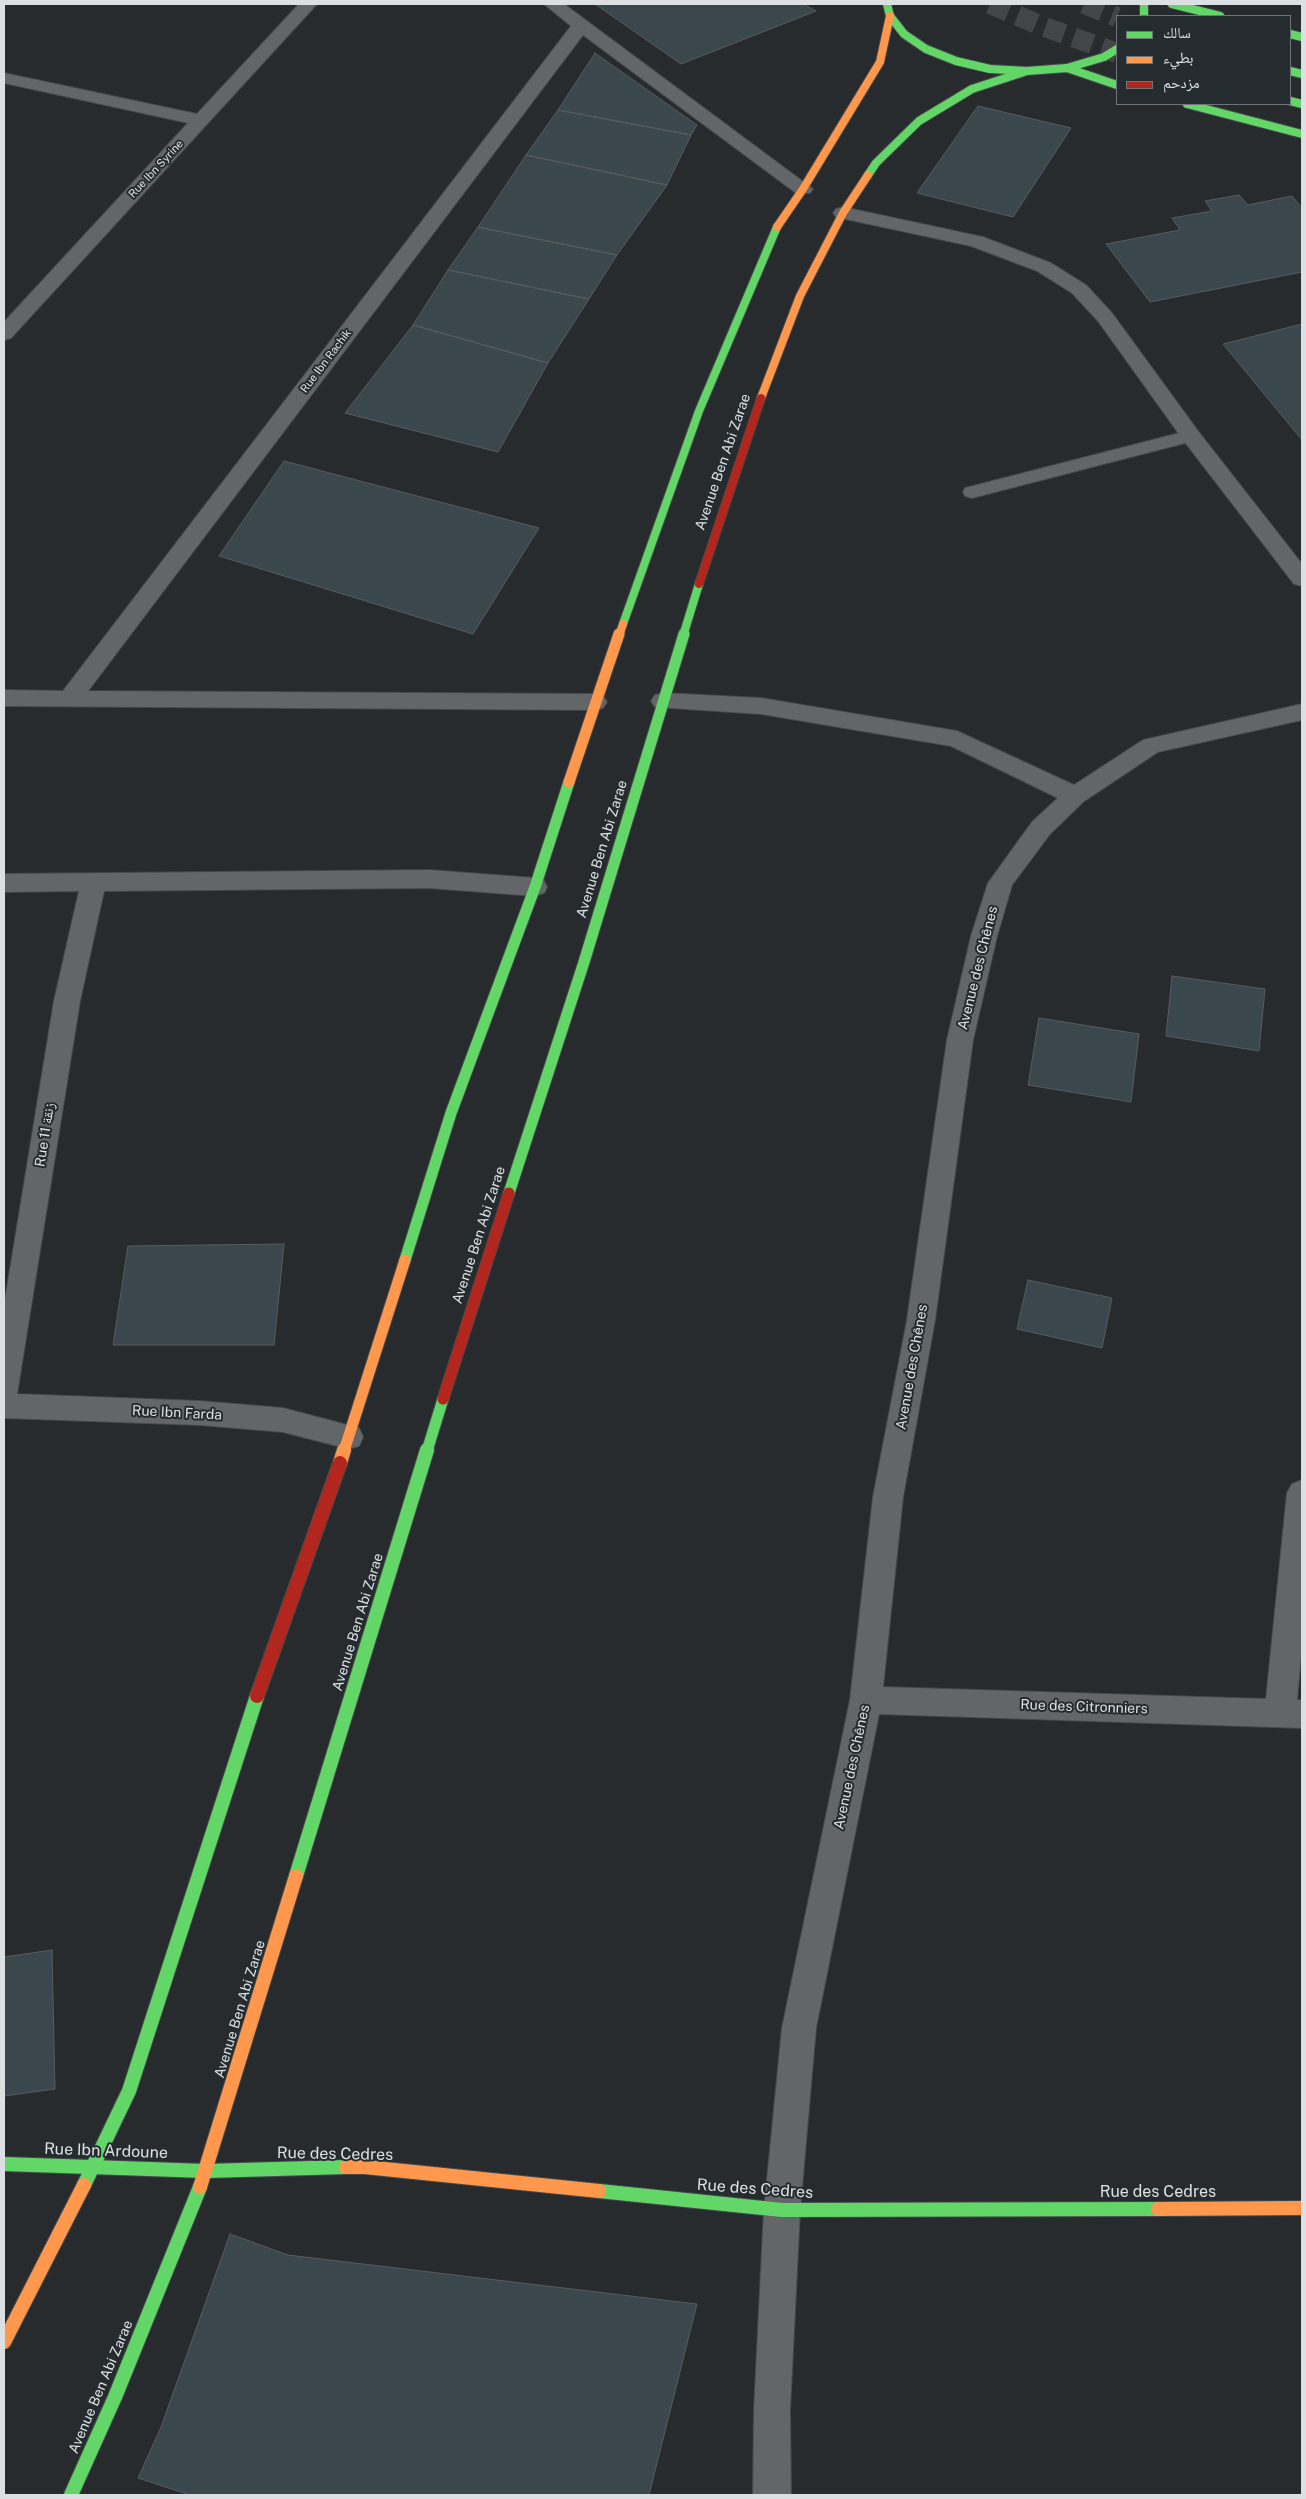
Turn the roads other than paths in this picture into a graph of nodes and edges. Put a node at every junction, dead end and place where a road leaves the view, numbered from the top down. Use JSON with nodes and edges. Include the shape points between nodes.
{"nodes":[{"id":1,"x":308,"y":4,"type":"edge"},
{"id":2,"x":553,"y":4,"type":"edge"},
{"id":3,"x":886,"y":4,"type":"edge"},
{"id":4,"x":1172,"y":4,"type":"edge"},
{"id":5,"x":1216,"y":15,"type":"edge"},
{"id":6,"x":890,"y":16,"type":"junction"},
{"id":7,"x":581,"y":24,"type":"junction"},
{"id":8,"x":1116,"y":50,"type":"edge"},
{"id":9,"x":1067,"y":68,"type":"junction"},
{"id":10,"x":1027,"y":71,"type":"junction"},
{"id":11,"x":4,"y":78,"type":"edge"},
{"id":12,"x":1116,"y":85,"type":"edge"},
{"id":13,"x":1191,"y":105,"type":"edge"},
{"id":14,"x":200,"y":120,"type":"junction"},
{"id":15,"x":1302,"y":134,"type":"edge"},
{"id":16,"x":803,"y":189,"type":"junction"},
{"id":17,"x":843,"y":213,"type":"junction"},
{"id":18,"x":4,"y":334,"type":"edge"},
{"id":19,"x":1191,"y":436,"type":"junction"},
{"id":20,"x":972,"y":492,"type":"dead end"},
{"id":21,"x":1302,"y":579,"type":"edge"},
{"id":22,"x":4,"y":698,"type":"edge"},
{"id":23,"x":70,"y":698,"type":"junction"},
{"id":24,"x":663,"y":701,"type":"junction"},
{"id":25,"x":595,"y":702,"type":"junction"},
{"id":26,"x":1302,"y":712,"type":"edge"},
{"id":27,"x":1075,"y":796,"type":"junction"},
{"id":28,"x":94,"y":881,"type":"junction"},
{"id":29,"x":4,"y":882,"type":"edge"},
{"id":30,"x":535,"y":887,"type":"junction"},
{"id":31,"x":4,"y":1391,"type":"edge"},
{"id":32,"x":4,"y":1406,"type":"edge"},
{"id":33,"x":349,"y":1437,"type":"junction"},
{"id":34,"x":1302,"y":1493,"type":"edge"},
{"id":35,"x":866,"y":1700,"type":"junction"},
{"id":36,"x":1291,"y":1714,"type":"edge"},
{"id":37,"x":4,"y":2164,"type":"edge"},
{"id":38,"x":93,"y":2167,"type":"junction"},
{"id":39,"x":206,"y":2171,"type":"junction"},
{"id":40,"x":1302,"y":2208,"type":"edge"},
{"id":41,"x":782,"y":2210,"type":"junction"},
{"id":42,"x":4,"y":2342,"type":"edge"},
{"id":43,"x":72,"y":2495,"type":"edge"},
{"id":44,"x":772,"y":2495,"type":"edge"}],
"edges":[{"from":1,"to":14,"type":"street","name":"Rue Ibn Syrine"},
{"from":2,"to":7,"type":"street"},
{"from":3,"to":6,"type":"main road"},
{"from":4,"to":5,"type":"main road"},
{"from":6,"to":10,"type":"main road","via":[[904,34],[926,49],[956,61],[990,69]]},
{"from":6,"to":16,"type":"main road","via":[[880,62]]},
{"from":7,"to":16,"type":"street"},
{"from":7,"to":23,"type":"street","name":"Rue Ibn Rachik"},
{"from":8,"to":9,"type":"main road","via":[[1104,57]]},
{"from":9,"to":10,"type":"main road"},
{"from":9,"to":12,"type":"main road"},
{"from":10,"to":17,"type":"main road","name":"Avenue Ben Abi Zarae","via":[[972,89],[919,121],[876,163]]},
{"from":11,"to":14,"type":"street"},
{"from":13,"to":15,"type":"main road"},
{"from":14,"to":18,"type":"street","name":"Rue Ibn Syrine"},
{"from":16,"to":25,"type":"main road","via":[[775,230],[699,412]]},
{"from":17,"to":19,"type":"street","via":[[976,241],[1044,267],[1079,289],[1105,317]]},
{"from":17,"to":24,"type":"main road","name":"Avenue Ben Abi Zarae","via":[[800,296],[754,416]]},
{"from":19,"to":20,"type":"lane"},
{"from":19,"to":21,"type":"street"},
{"from":22,"to":23,"type":"street"},
{"from":23,"to":25,"type":"street"},
{"from":24,"to":27,"type":"street","via":[[762,706],[957,739]]},
{"from":24,"to":39,"type":"main road","name":"Avenue Ben Abi Zarae","via":[[584,962],[430,1434]]},
{"from":25,"to":30,"type":"main road"},
{"from":26,"to":27,"type":"street","name":"Avenue des Chênes","via":[[1151,746]]},
{"from":27,"to":35,"type":"street","name":"Avenue des Chênes","via":[[1041,828],[1000,883],[960,1040],[921,1320],[888,1498]]},
{"from":28,"to":29,"type":"street"},
{"from":28,"to":30,"type":"street","via":[[429,880]]},
{"from":28,"to":31,"type":"street","name":"Rue 11 زنقة","via":[[67,1001]]},
{"from":30,"to":33,"type":"main road","via":[[451,1113]]},
{"from":32,"to":33,"type":"street","name":"Rue Ibn Farda","via":[[200,1413],[283,1420]]},
{"from":33,"to":38,"type":"main road","via":[[231,1771],[129,2091]]},
{"from":34,"to":36,"type":"street"},
{"from":35,"to":36,"type":"street","name":"Rue des Citronniers"},
{"from":35,"to":41,"type":"street","name":"Avenue des Chênes","via":[[799,2028]]},
{"from":37,"to":38,"type":"main road","name":"Rue Ibn Ardoune"},
{"from":38,"to":39,"type":"main road","name":"Rue Ibn Ardoune"},
{"from":38,"to":42,"type":"main road"},
{"from":39,"to":41,"type":"main road","name":"Rue des Cedres","via":[[365,2168]]},
{"from":39,"to":43,"type":"main road","name":"Avenue Ben Abi Zarae","via":[[119,2388]]},
{"from":40,"to":41,"type":"main road","name":"Rue des Cedres"},
{"from":41,"to":44,"type":"street","name":"Avenue des Chênes","via":[[772,2410]]}]}
